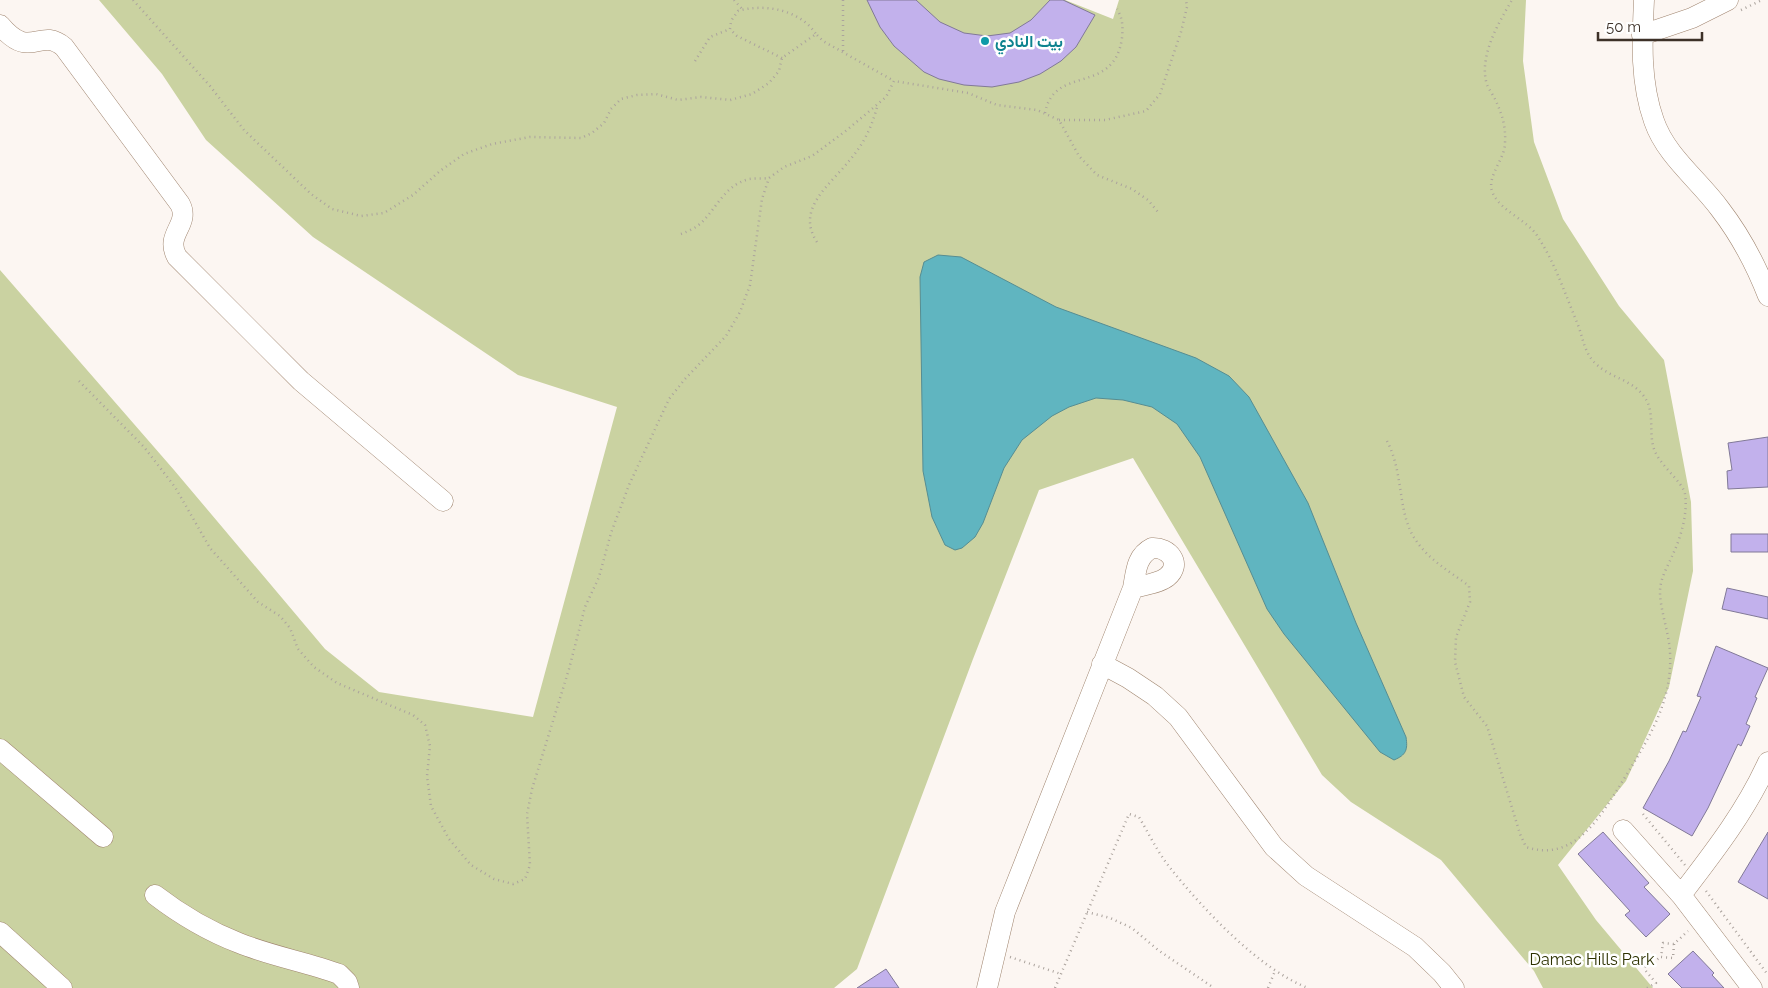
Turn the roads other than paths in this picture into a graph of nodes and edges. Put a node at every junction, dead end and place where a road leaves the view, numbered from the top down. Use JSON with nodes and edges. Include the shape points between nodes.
{"nodes":[{"id":1,"x":1644,"y":0,"type":"edge"},
{"id":2,"x":1728,"y":0,"type":"edge"},
{"id":3,"x":0,"y":25,"type":"edge"},
{"id":4,"x":1642,"y":35,"type":"junction"},
{"id":5,"x":1768,"y":296,"type":"edge"},
{"id":6,"x":443,"y":501,"type":"dead end"},
{"id":7,"x":1133,"y":588,"type":"dead end"},
{"id":8,"x":1102,"y":664,"type":"junction"},
{"id":9,"x":0,"y":749,"type":"edge"},
{"id":10,"x":1768,"y":762,"type":"edge"},
{"id":11,"x":1623,"y":830,"type":"dead end"},
{"id":12,"x":103,"y":837,"type":"dead end"},
{"id":13,"x":155,"y":895,"type":"dead end"},
{"id":14,"x":1681,"y":895,"type":"junction"},
{"id":15,"x":0,"y":932,"type":"edge"},
{"id":16,"x":994,"y":960,"type":"junction"},
{"id":17,"x":1753,"y":987,"type":"edge"},
{"id":18,"x":62,"y":988,"type":"edge"},
{"id":19,"x":349,"y":988,"type":"edge"},
{"id":20,"x":987,"y":988,"type":"edge"},
{"id":21,"x":1002,"y":988,"type":"edge"},
{"id":22,"x":1454,"y":988,"type":"edge"}],
"edges":[{"from":1,"to":4,"type":"street"},
{"from":2,"to":4,"type":"street","via":[[1692,18]]},
{"from":3,"to":6,"type":"street","via":[[17,41],[28,43],[48,39],[64,47],[180,204],[183,220],[173,244],[177,258],[301,381]]},
{"from":4,"to":5,"type":"street","via":[[1645,92],[1654,123],[1670,150],[1720,208],[1743,243]]},
{"from":7,"to":8,"type":"street"},
{"from":8,"to":16,"type":"street","via":[[1005,912]]},
{"from":8,"to":22,"type":"street","via":[[1155,696],[1178,717],[1274,846],[1313,881],[1415,947]]},
{"from":9,"to":12,"type":"street"},
{"from":10,"to":14,"type":"street","via":[[1729,832]]},
{"from":11,"to":14,"type":"street"},
{"from":13,"to":19,"type":"street","via":[[219,935],[339,974]]},
{"from":14,"to":17,"type":"street"},
{"from":15,"to":18,"type":"street"},
{"from":16,"to":20,"type":"street"},
{"from":16,"to":21,"type":"street"}]}
